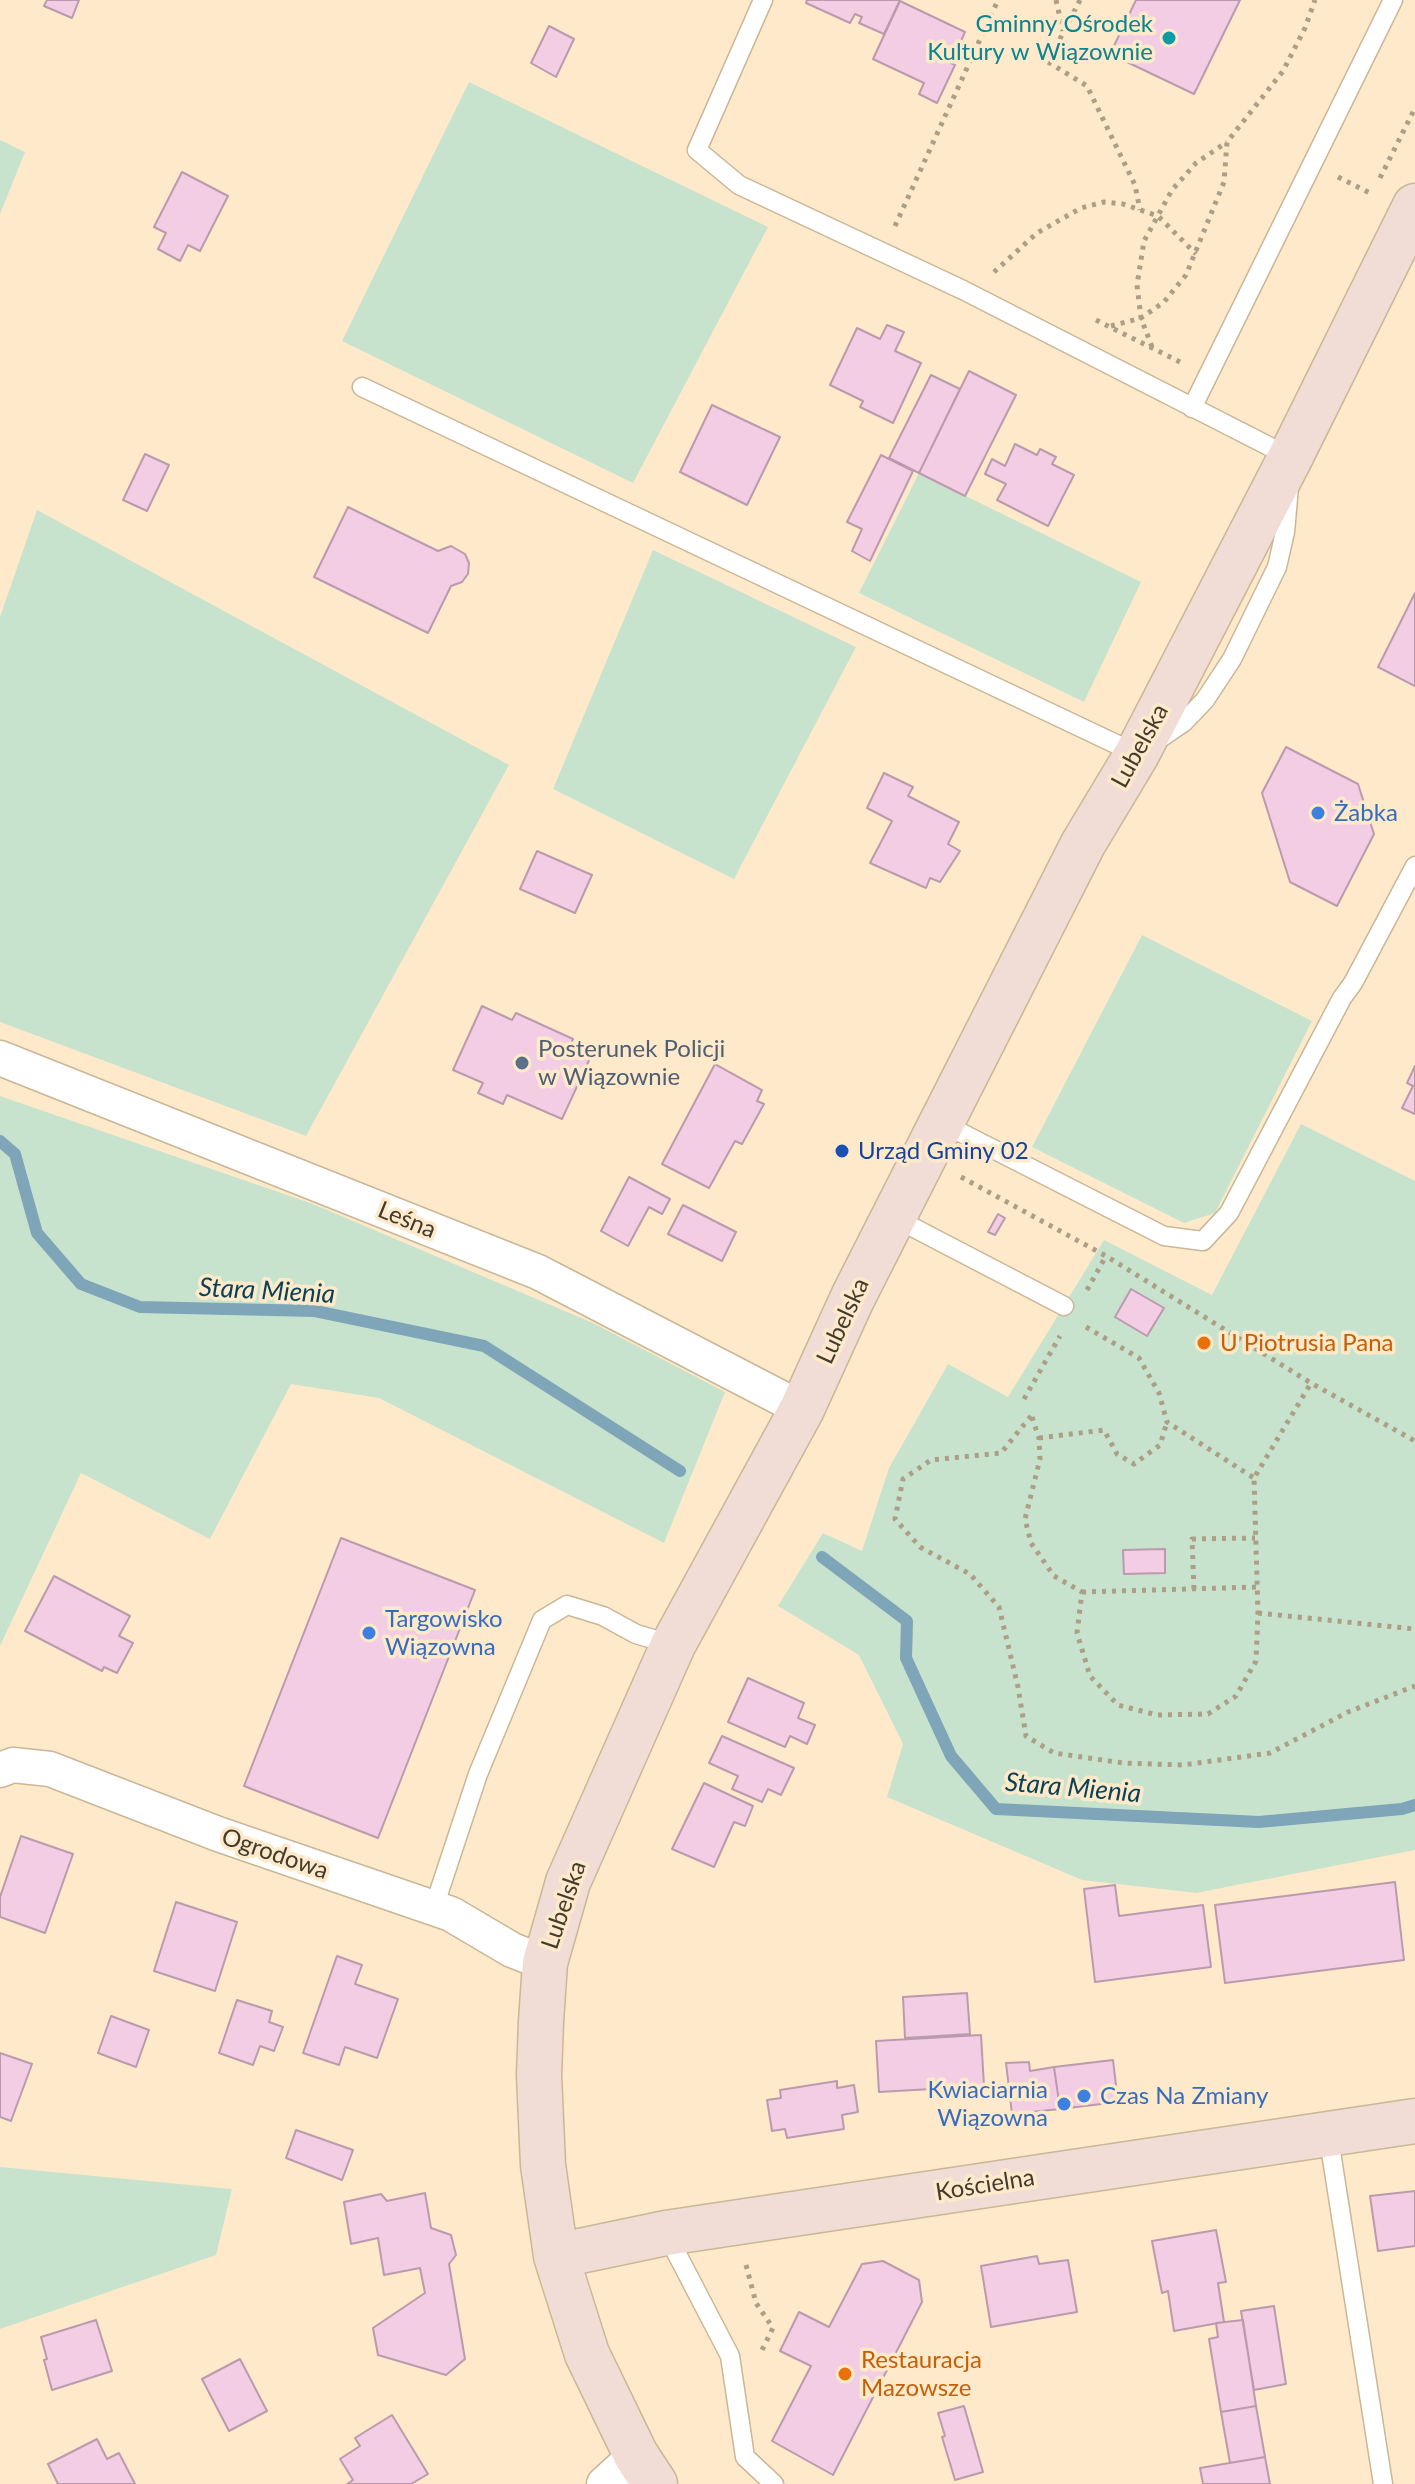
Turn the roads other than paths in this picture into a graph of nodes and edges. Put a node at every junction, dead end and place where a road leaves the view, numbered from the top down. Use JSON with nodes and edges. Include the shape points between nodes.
{"nodes":[{"id":1,"x":763,"y":0,"type":"edge"},
{"id":2,"x":1393,"y":0,"type":"edge"},
{"id":3,"x":1413,"y":211,"type":"edge"},
{"id":4,"x":362,"y":387,"type":"dead end"},
{"id":5,"x":1192,"y":408,"type":"junction"},
{"id":6,"x":1290,"y":458,"type":"junction"},
{"id":7,"x":1137,"y":754,"type":"junction"},
{"id":8,"x":1415,"y":866,"type":"edge"},
{"id":9,"x":0,"y":1058,"type":"edge"},
{"id":10,"x":934,"y":1140,"type":"junction"},
{"id":11,"x":895,"y":1218,"type":"junction"},
{"id":12,"x":1064,"y":1306,"type":"road end"},
{"id":13,"x":802,"y":1409,"type":"junction"},
{"id":14,"x":673,"y":1645,"type":"junction"},
{"id":15,"x":0,"y":1770,"type":"edge"},
{"id":16,"x":433,"y":1910,"type":"junction"},
{"id":17,"x":545,"y":1963,"type":"junction"},
{"id":18,"x":1415,"y":2121,"type":"edge"},
{"id":19,"x":1328,"y":2133,"type":"junction"},
{"id":20,"x":666,"y":2233,"type":"junction"},
{"id":21,"x":556,"y":2256,"type":"junction"},
{"id":22,"x":646,"y":2470,"type":"edge"},
{"id":23,"x":604,"y":2484,"type":"edge"},
{"id":24,"x":774,"y":2484,"type":"edge"},
{"id":25,"x":1383,"y":2484,"type":"edge"}],
"edges":[{"from":1,"to":5,"type":"lane","via":[[697,150],[739,185],[963,290]]},
{"from":2,"to":5,"type":"lane"},
{"from":3,"to":6,"type":"main road","name":"Lubelska"},
{"from":4,"to":7,"type":"lane"},
{"from":5,"to":6,"type":"lane"},
{"from":6,"to":7,"type":"main road","name":"Lubelska"},
{"from":7,"to":10,"type":"main road","name":"Lubelska","via":[[1083,844]]},
{"from":8,"to":10,"type":"lane","via":[[1229,1213],[1203,1241],[1164,1236]]},
{"from":9,"to":13,"type":"street","name":"Leśna","via":[[538,1272]]},
{"from":10,"to":11,"type":"main road","name":"Lubelska"},
{"from":11,"to":12,"type":"lane"},
{"from":11,"to":13,"type":"main road","name":"Lubelska"},
{"from":13,"to":14,"type":"main road","name":"Lubelska"},
{"from":14,"to":16,"type":"lane","via":[[567,1605],[542,1620],[478,1774]]},
{"from":14,"to":17,"type":"main road","name":"Lubelska","via":[[568,1882]]},
{"from":15,"to":16,"type":"street","name":"Ogrodowa","via":[[13,1765],[50,1769]]},
{"from":16,"to":17,"type":"street","name":"Ogrodowa","via":[[451,1914]]},
{"from":17,"to":21,"type":"main road","name":"Lubelska","via":[[539,2075],[543,2165]]},
{"from":18,"to":19,"type":"main road","name":"Kościelna"},
{"from":19,"to":20,"type":"main road","name":"Kościelna"},
{"from":19,"to":25,"type":"lane"},
{"from":20,"to":21,"type":"main road","name":"Kościelna"},
{"from":20,"to":24,"type":"lane","via":[[730,2356],[745,2457]]},
{"from":21,"to":22,"type":"main road","name":"Lubelska","via":[[587,2354]]},
{"from":22,"to":23,"type":"street"}]}
